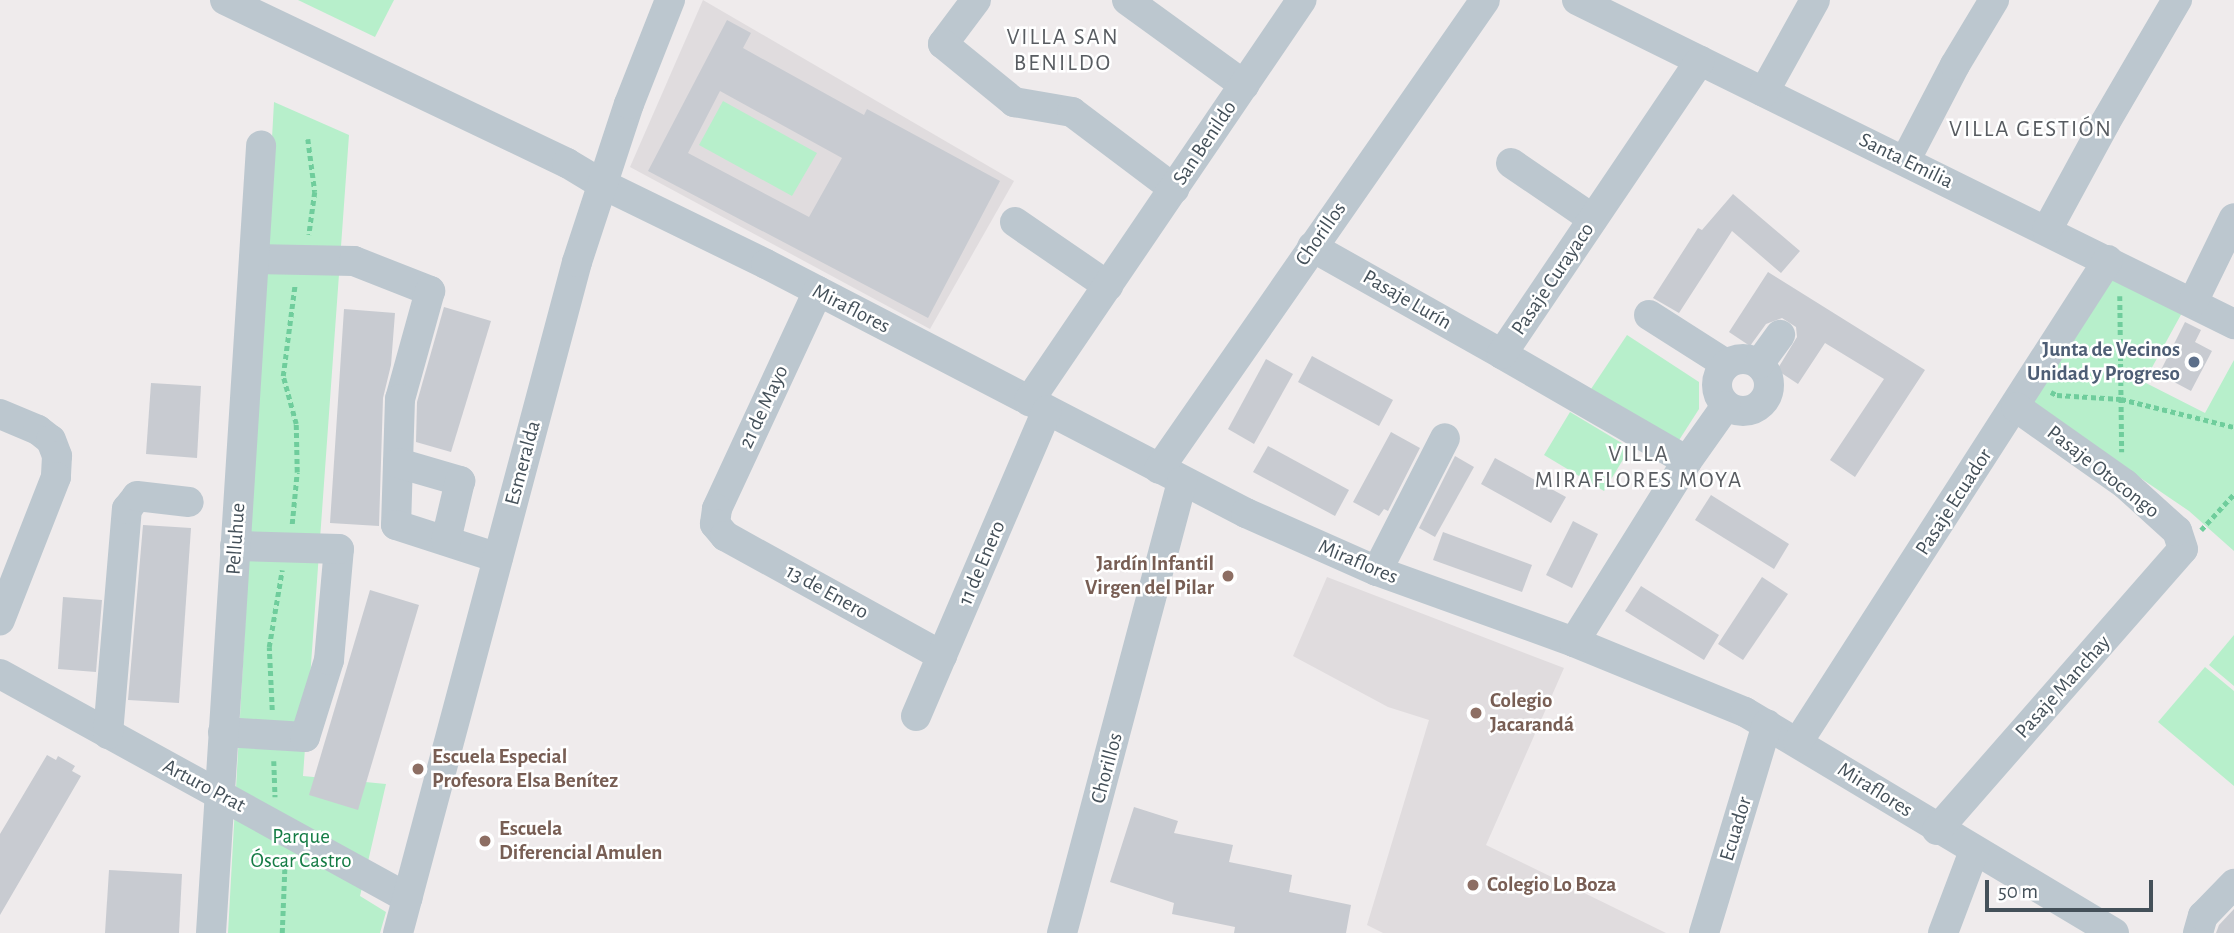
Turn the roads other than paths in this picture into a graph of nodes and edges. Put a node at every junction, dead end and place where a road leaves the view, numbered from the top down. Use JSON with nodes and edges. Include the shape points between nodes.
{"nodes":[{"id":1,"x":225,"y":0,"type":"edge"},
{"id":2,"x":670,"y":0,"type":"edge"},
{"id":3,"x":976,"y":0,"type":"edge"},
{"id":4,"x":1128,"y":0,"type":"edge"},
{"id":5,"x":1302,"y":0,"type":"edge"},
{"id":6,"x":1485,"y":0,"type":"edge"},
{"id":7,"x":1577,"y":0,"type":"edge"},
{"id":8,"x":1815,"y":0,"type":"edge"},
{"id":9,"x":1994,"y":0,"type":"edge"},
{"id":10,"x":2177,"y":0,"type":"edge"},
{"id":11,"x":1700,"y":61,"type":"junction"},
{"id":12,"x":1244,"y":85,"type":"junction"},
{"id":13,"x":1764,"y":92,"type":"junction"},
{"id":14,"x":261,"y":146,"type":"dead end"},
{"id":15,"x":1905,"y":161,"type":"junction"},
{"id":16,"x":1511,"y":163,"type":"dead end"},
{"id":17,"x":602,"y":184,"type":"junction"},
{"id":18,"x":1174,"y":189,"type":"junction"},
{"id":19,"x":2234,"y":218,"type":"edge"},
{"id":20,"x":1593,"y":219,"type":"junction"},
{"id":21,"x":1015,"y":222,"type":"dead end"},
{"id":22,"x":2047,"y":230,"type":"junction"},
{"id":23,"x":1312,"y":247,"type":"junction"},
{"id":24,"x":254,"y":259,"type":"junction"},
{"id":25,"x":2105,"y":266,"type":"junction"},
{"id":26,"x":1108,"y":286,"type":"junction"},
{"id":27,"x":817,"y":291,"type":"junction"},
{"id":28,"x":2193,"y":302,"type":"junction"},
{"id":29,"x":1649,"y":315,"type":"dead end"},
{"id":30,"x":2234,"y":324,"type":"edge"},
{"id":31,"x":1780,"y":335,"type":"dead end"},
{"id":32,"x":1502,"y":354,"type":"junction"},
{"id":33,"x":1726,"y":364,"type":"junction"},
{"id":34,"x":1759,"y":364,"type":"junction"},
{"id":35,"x":1038,"y":406,"type":"junction"},
{"id":36,"x":1726,"y":406,"type":"junction"},
{"id":37,"x":2017,"y":407,"type":"junction"},
{"id":38,"x":0,"y":414,"type":"edge"},
{"id":39,"x":1445,"y":438,"type":"dead end"},
{"id":40,"x":1687,"y":461,"type":"junction"},
{"id":41,"x":398,"y":463,"type":"junction"},
{"id":42,"x":1170,"y":475,"type":"junction"},
{"id":43,"x":189,"y":502,"type":"dead end"},
{"id":44,"x":715,"y":524,"type":"joint"},
{"id":45,"x":446,"y":540,"type":"junction"},
{"id":46,"x":2183,"y":542,"type":"joint"},
{"id":47,"x":235,"y":546,"type":"junction"},
{"id":48,"x":498,"y":558,"type":"junction"},
{"id":49,"x":1377,"y":571,"type":"junction"},
{"id":50,"x":0,"y":620,"type":"edge"},
{"id":51,"x":1574,"y":642,"type":"junction"},
{"id":52,"x":942,"y":656,"type":"junction"},
{"id":53,"x":0,"y":674,"type":"edge"},
{"id":54,"x":916,"y":716,"type":"dead end"},
{"id":55,"x":1767,"y":724,"type":"junction"},
{"id":56,"x":223,"y":732,"type":"junction"},
{"id":57,"x":108,"y":734,"type":"junction"},
{"id":58,"x":1798,"y":742,"type":"junction"},
{"id":59,"x":219,"y":795,"type":"junction"},
{"id":60,"x":1937,"y":830,"type":"junction"},
{"id":61,"x":1974,"y":851,"type":"junction"},
{"id":62,"x":2234,"y":884,"type":"edge"},
{"id":63,"x":408,"y":898,"type":"junction"},
{"id":64,"x":211,"y":933,"type":"edge"},
{"id":65,"x":398,"y":933,"type":"edge"},
{"id":66,"x":1062,"y":933,"type":"edge"},
{"id":67,"x":1704,"y":933,"type":"edge"},
{"id":68,"x":1943,"y":933,"type":"edge"},
{"id":69,"x":2114,"y":933,"type":"edge"},
{"id":70,"x":2198,"y":933,"type":"edge"}],
"edges":[{"from":1,"to":17,"type":"street","name":"Miraflores","via":[[567,163]]},
{"from":2,"to":17,"type":"street","name":"Esmeralda"},
{"from":3,"to":18,"type":"street","via":[[943,44],[1014,102],[1072,112]]},
{"from":4,"to":12,"type":"street"},
{"from":5,"to":12,"type":"street","name":"San Benildo"},
{"from":6,"to":23,"type":"street","name":"Chorillos"},
{"from":7,"to":11,"type":"street","name":"Santa Emilia"},
{"from":8,"to":13,"type":"street"},
{"from":9,"to":15,"type":"street"},
{"from":10,"to":22,"type":"street"},
{"from":11,"to":13,"type":"street","name":"Santa Emilia"},
{"from":11,"to":20,"type":"street","name":"Pasaje Curayaco"},
{"from":12,"to":18,"type":"street","name":"San Benildo"},
{"from":13,"to":15,"type":"street","name":"Santa Emilia"},
{"from":14,"to":24,"type":"street","name":"Pelluhue"},
{"from":15,"to":22,"type":"street","name":"Santa Emilia"},
{"from":16,"to":20,"type":"street"},
{"from":17,"to":27,"type":"street","name":"Miraflores"},
{"from":17,"to":48,"type":"street","name":"Esmeralda","via":[[573,275]]},
{"from":18,"to":26,"type":"street","name":"San Benildo"},
{"from":19,"to":28,"type":"street"},
{"from":20,"to":32,"type":"street","name":"Pasaje Curayaco"},
{"from":21,"to":26,"type":"street"},
{"from":22,"to":25,"type":"street","name":"Santa Emilia"},
{"from":23,"to":32,"type":"street","name":"Pasaje Lurín"},
{"from":23,"to":42,"type":"street","name":"Chorillos"},
{"from":24,"to":41,"type":"street","via":[[354,261],[430,291],[400,399]]},
{"from":24,"to":47,"type":"street","name":"Pelluhue"},
{"from":25,"to":28,"type":"street","name":"Santa Emilia"},
{"from":25,"to":37,"type":"street","name":"Pasaje Ecuador","via":[[2051,351],[2045,388]]},
{"from":26,"to":35,"type":"street","name":"San Benildo"},
{"from":27,"to":35,"type":"street","name":"Miraflores"},
{"from":27,"to":44,"type":"street","name":"21 de Mayo","via":[[717,509]]},
{"from":28,"to":30,"type":"street","name":"Santa Emilia"},
{"from":29,"to":33,"type":"street"},
{"from":31,"to":34,"type":"street"},
{"from":32,"to":40,"type":"street","name":"Pasaje Curayaco"},
{"from":33,"to":34,"type":"street","via":[[1735,360]]},
{"from":33,"to":36,"type":"street","via":[[1718,380]]},
{"from":34,"to":36,"type":"street","via":[[1770,385],[1762,402],[1752,410]]},
{"from":35,"to":42,"type":"street","name":"Miraflores"},
{"from":35,"to":52,"type":"street","name":"11 de Enero"},
{"from":36,"to":40,"type":"street"},
{"from":37,"to":46,"type":"street","name":"Pasaje Otocongo","via":[[2125,484],[2177,531]]},
{"from":37,"to":58,"type":"street","name":"Pasaje Ecuador"},
{"from":38,"to":50,"type":"street","via":[[38,429],[51,440],[57,456],[56,477]]},
{"from":39,"to":49,"type":"street"},
{"from":40,"to":51,"type":"street"},
{"from":41,"to":45,"type":"street","via":[[396,525]]},
{"from":41,"to":45,"type":"street","via":[[460,481]]},
{"from":42,"to":49,"type":"street","name":"Miraflores"},
{"from":42,"to":66,"type":"street","name":"Chorillos"},
{"from":43,"to":57,"type":"street","via":[[137,496],[127,509]]},
{"from":44,"to":52,"type":"street","name":"13 de Enero","via":[[725,536]]},
{"from":45,"to":48,"type":"street"},
{"from":46,"to":60,"type":"street","name":"Pasaje Manchay","via":[[2180,556]]},
{"from":47,"to":56,"type":"street","name":"Pelluhue"},
{"from":47,"to":56,"type":"street","via":[[339,549],[329,660],[305,737]]},
{"from":48,"to":63,"type":"street","name":"Esmeralda"},
{"from":49,"to":51,"type":"street","name":"Miraflores"},
{"from":51,"to":55,"type":"street","name":"Miraflores","via":[[1716,698]]},
{"from":52,"to":54,"type":"street","name":"11 de Enero"},
{"from":53,"to":57,"type":"street","name":"Arturo Prat"},
{"from":55,"to":58,"type":"street","name":"Miraflores"},
{"from":55,"to":67,"type":"street","name":"Ecuador"},
{"from":56,"to":59,"type":"street","name":"Pelluhue"},
{"from":57,"to":59,"type":"street","name":"Arturo Prat"},
{"from":58,"to":60,"type":"street","name":"Miraflores"},
{"from":59,"to":63,"type":"street","name":"Arturo Prat"},
{"from":59,"to":64,"type":"street","name":"Pelluhue"},
{"from":60,"to":61,"type":"street","name":"Miraflores"},
{"from":61,"to":68,"type":"street"},
{"from":61,"to":69,"type":"street","name":"Miraflores"},
{"from":62,"to":70,"type":"street","via":[[2203,916]]},
{"from":63,"to":65,"type":"street","name":"Esmeralda"}]}
